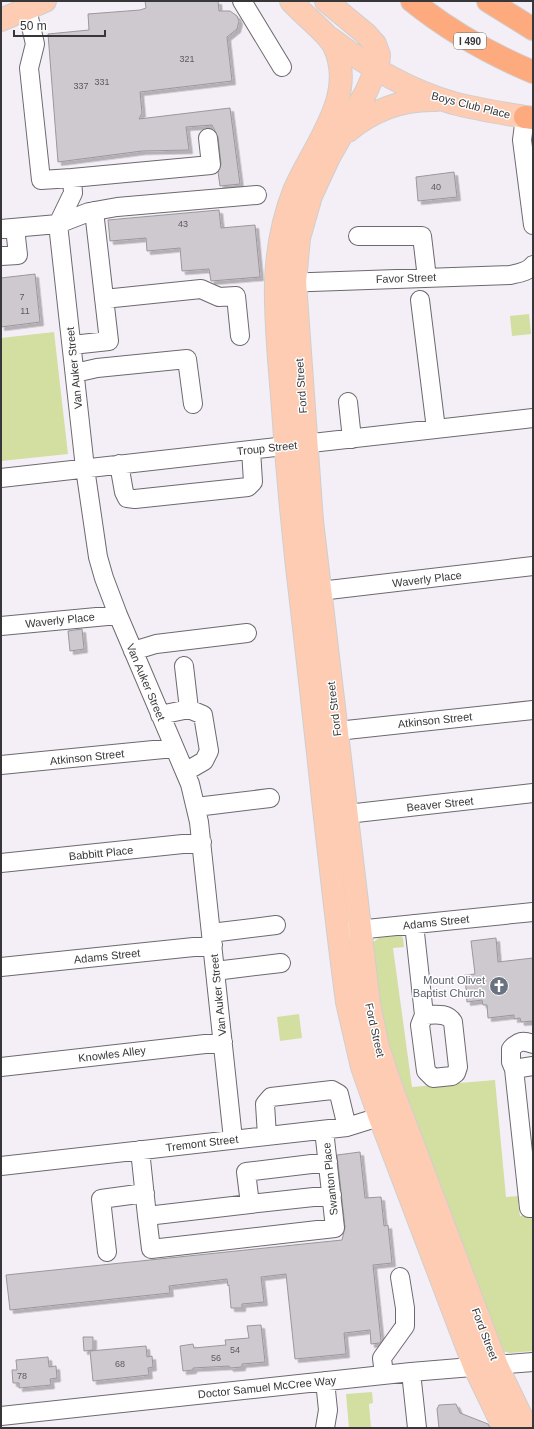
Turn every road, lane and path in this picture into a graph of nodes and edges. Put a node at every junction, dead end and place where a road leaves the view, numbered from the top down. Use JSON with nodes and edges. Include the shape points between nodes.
{"nodes":[{"id":1,"x":242,"y":1,"type":"edge"},
{"id":2,"x":291,"y":1,"type":"edge"},
{"id":3,"x":326,"y":1,"type":"edge"},
{"id":4,"x":412,"y":1,"type":"edge"},
{"id":5,"x":488,"y":1,"type":"edge"},
{"id":6,"x":20,"y":9,"type":"edge"},
{"id":7,"x":533,"y":29,"type":"edge"},
{"id":8,"x":329,"y":38,"type":"junction"},
{"id":9,"x":282,"y":67,"type":"dead end"},
{"id":10,"x":376,"y":70,"type":"junction"},
{"id":11,"x":533,"y":72,"type":"edge"},
{"id":12,"x":453,"y":102,"type":"junction"},
{"id":13,"x":530,"y":118,"type":"edge"},
{"id":14,"x":208,"y":138,"type":"dead end"},
{"id":15,"x":340,"y":139,"type":"junction"},
{"id":16,"x":72,"y":178,"type":"junction"},
{"id":17,"x":257,"y":195,"type":"dead end"},
{"id":18,"x":94,"y":211,"type":"junction"},
{"id":19,"x":58,"y":224,"type":"junction"},
{"id":20,"x":533,"y":225,"type":"edge"},
{"id":21,"x":8,"y":229,"type":"edge"},
{"id":22,"x":358,"y":236,"type":"dead end"},
{"id":23,"x":1,"y":256,"type":"edge"},
{"id":24,"x":533,"y":265,"type":"edge"},
{"id":25,"x":427,"y":278,"type":"junction"},
{"id":26,"x":285,"y":282,"type":"junction"},
{"id":27,"x":104,"y":299,"type":"junction"},
{"id":28,"x":420,"y":300,"type":"dead end"},
{"id":29,"x":240,"y":336,"type":"dead end"},
{"id":30,"x":72,"y":345,"type":"junction"},
{"id":31,"x":75,"y":373,"type":"junction"},
{"id":32,"x":348,"y":402,"type":"dead end"},
{"id":33,"x":193,"y":404,"type":"dead end"},
{"id":34,"x":533,"y":418,"type":"edge"},
{"id":35,"x":436,"y":429,"type":"junction"},
{"id":36,"x":352,"y":438,"type":"junction"},
{"id":37,"x":296,"y":445,"type":"junction"},
{"id":38,"x":251,"y":450,"type":"junction"},
{"id":39,"x":119,"y":464,"type":"junction"},
{"id":40,"x":85,"y":468,"type":"junction"},
{"id":41,"x":1,"y":478,"type":"edge"},
{"id":42,"x":533,"y":566,"type":"edge"},
{"id":43,"x":320,"y":592,"type":"junction"},
{"id":44,"x":118,"y":615,"type":"junction"},
{"id":45,"x":1,"y":626,"type":"edge"},
{"id":46,"x":247,"y":633,"type":"dead end"},
{"id":47,"x":133,"y":651,"type":"junction"},
{"id":48,"x":184,"y":666,"type":"dead end"},
{"id":49,"x":189,"y":709,"type":"junction"},
{"id":50,"x":533,"y":710,"type":"edge"},
{"id":51,"x":160,"y":715,"type":"junction"},
{"id":52,"x":337,"y":731,"type":"junction"},
{"id":53,"x":174,"y":748,"type":"junction"},
{"id":54,"x":1,"y":766,"type":"edge"},
{"id":55,"x":185,"y":772,"type":"junction"},
{"id":56,"x":533,"y":793,"type":"edge"},
{"id":57,"x":270,"y":798,"type":"dead end"},
{"id":58,"x":196,"y":807,"type":"junction"},
{"id":59,"x":347,"y":814,"type":"junction"},
{"id":60,"x":202,"y":842,"type":"junction"},
{"id":61,"x":1,"y":863,"type":"edge"},
{"id":62,"x":533,"y":912,"type":"edge"},
{"id":63,"x":414,"y":924,"type":"junction"},
{"id":64,"x":276,"y":925,"type":"dead end"},
{"id":65,"x":350,"y":930,"type":"junction"},
{"id":66,"x":212,"y":939,"type":"junction"},
{"id":67,"x":281,"y":963,"type":"dead end"},
{"id":68,"x":1,"y":967,"type":"edge"},
{"id":69,"x":215,"y":971,"type":"junction"},
{"id":70,"x":424,"y":1015,"type":"dead end"},
{"id":71,"x":223,"y":1042,"type":"junction"},
{"id":72,"x":533,"y":1044,"type":"edge"},
{"id":73,"x":533,"y":1066,"type":"edge"},
{"id":74,"x":1,"y":1067,"type":"edge"},
{"id":75,"x":514,"y":1069,"type":"junction"},
{"id":76,"x":400,"y":1110,"type":"junction"},
{"id":77,"x":380,"y":1118,"type":"junction"},
{"id":78,"x":347,"y":1127,"type":"junction"},
{"id":79,"x":324,"y":1130,"type":"junction"},
{"id":80,"x":267,"y":1136,"type":"junction"},
{"id":81,"x":234,"y":1139,"type":"junction"},
{"id":82,"x":140,"y":1150,"type":"junction"},
{"id":83,"x":328,"y":1162,"type":"junction"},
{"id":84,"x":1,"y":1166,"type":"edge"},
{"id":85,"x":145,"y":1193,"type":"junction"},
{"id":86,"x":332,"y":1195,"type":"junction"},
{"id":87,"x":250,"y":1204,"type":"junction"},
{"id":88,"x":533,"y":1208,"type":"edge"},
{"id":89,"x":147,"y":1216,"type":"junction"},
{"id":90,"x":107,"y":1252,"type":"dead end"},
{"id":91,"x":400,"y":1277,"type":"dead end"},
{"id":92,"x":533,"y":1362,"type":"edge"},
{"id":93,"x":497,"y":1366,"type":"junction"},
{"id":94,"x":475,"y":1368,"type":"junction"},
{"id":95,"x":411,"y":1372,"type":"junction"},
{"id":96,"x":384,"y":1375,"type":"junction"},
{"id":97,"x":325,"y":1381,"type":"junction"},
{"id":98,"x":1,"y":1416,"type":"edge"},
{"id":99,"x":23,"y":1421,"type":"edge"},
{"id":100,"x":325,"y":1428,"type":"edge"},
{"id":101,"x":417,"y":1428,"type":"edge"},
{"id":102,"x":504,"y":1428,"type":"edge"},
{"id":103,"x":527,"y":1428,"type":"edge"}],
"edges":[{"from":1,"to":9,"type":"street"},
{"from":2,"to":8,"type":"main road","name":"Ford Street"},
{"from":3,"to":10,"type":"main road","name":"Ford Street","via":[[372,39],[379,55]]},
{"from":4,"to":11,"type":"highway","number":"I 490","via":[[469,40]]},
{"from":5,"to":7,"type":"highway"},
{"from":6,"to":16,"type":"street","via":[[35,44],[29,68],[41,180]]},
{"from":8,"to":10,"type":"main road","name":"Boys Club Place"},
{"from":8,"to":26,"type":"main road","name":"Ford Street","via":[[341,67],[340,92],[287,212],[278,257]]},
{"from":10,"to":12,"type":"main road","name":"Boys Club Place","via":[[410,87]]},
{"from":10,"to":15,"type":"main road","name":"Ford Street","via":[[360,105]]},
{"from":12,"to":13,"type":"main road","name":"Boys Club Place"},
{"from":12,"to":15,"type":"main road","via":[[426,100],[390,106],[355,125]]},
{"from":13,"to":20,"type":"street","via":[[522,140]]},
{"from":14,"to":16,"type":"street","via":[[211,165]]},
{"from":15,"to":26,"type":"main road","name":"Ford Street","via":[[319,177],[304,217],[296,260]]},
{"from":16,"to":19,"type":"street","via":[[73,193]]},
{"from":17,"to":18,"type":"street"},
{"from":18,"to":19,"type":"street"},
{"from":18,"to":27,"type":"street"},
{"from":19,"to":21,"type":"street"},
{"from":19,"to":30,"type":"street","name":"Van Auker Street"},
{"from":21,"to":23,"type":"street","via":[[18,254]]},
{"from":22,"to":25,"type":"street","via":[[422,236]]},
{"from":24,"to":25,"type":"street","name":"Favor Street","via":[[530,269],[510,275]]},
{"from":25,"to":26,"type":"street","name":"Favor Street"},
{"from":26,"to":37,"type":"main road","name":"Ford Street"},
{"from":27,"to":29,"type":"street","via":[[201,289],[219,297],[236,296]]},
{"from":27,"to":30,"type":"street","via":[[109,341]]},
{"from":28,"to":35,"type":"street"},
{"from":30,"to":31,"type":"street","name":"Van Auker Street"},
{"from":31,"to":33,"type":"street","via":[[97,368],[187,359]]},
{"from":31,"to":40,"type":"street","name":"Van Auker Street"},
{"from":32,"to":36,"type":"street"},
{"from":34,"to":35,"type":"street","name":"Troup Street"},
{"from":35,"to":36,"type":"street","name":"Troup Street"},
{"from":36,"to":37,"type":"street","name":"Troup Street"},
{"from":37,"to":38,"type":"street","name":"Troup Street"},
{"from":37,"to":43,"type":"main road","name":"Ford Street","via":[[312,521]]},
{"from":37,"to":65,"type":"main road","name":"Ford Street","via":[[293,537]]},
{"from":38,"to":39,"type":"street","name":"Troup Street"},
{"from":38,"to":39,"type":"street","via":[[253,482],[248,487],[241,488],[127,498]]},
{"from":39,"to":40,"type":"street","name":"Troup Street"},
{"from":40,"to":41,"type":"street","name":"Troup Street"},
{"from":40,"to":44,"type":"street","name":"Van Auker Street","via":[[98,556]]},
{"from":42,"to":43,"type":"street","name":"Waverly Place"},
{"from":43,"to":52,"type":"main road","name":"Ford Street"},
{"from":44,"to":45,"type":"street","name":"Waverly Place"},
{"from":44,"to":47,"type":"street","name":"Van Auker Street"},
{"from":46,"to":47,"type":"street","via":[[156,644]]},
{"from":47,"to":51,"type":"street","name":"Van Auker Street"},
{"from":48,"to":49,"type":"street"},
{"from":49,"to":51,"type":"street"},
{"from":49,"to":55,"type":"street","via":[[203,715],[209,751],[204,761]]},
{"from":50,"to":52,"type":"street","name":"Atkinson Street"},
{"from":51,"to":53,"type":"street","name":"Van Auker Street"},
{"from":52,"to":59,"type":"main road","name":"Ford Street"},
{"from":53,"to":54,"type":"street","name":"Atkinson Street"},
{"from":53,"to":55,"type":"street","name":"Van Auker Street"},
{"from":55,"to":58,"type":"street","name":"Van Auker Street"},
{"from":56,"to":59,"type":"street","name":"Beaver Street"},
{"from":57,"to":58,"type":"street"},
{"from":58,"to":60,"type":"street","name":"Van Auker Street"},
{"from":59,"to":65,"type":"main road","name":"Ford Street"},
{"from":60,"to":61,"type":"street","name":"Babbitt Place"},
{"from":60,"to":66,"type":"street","name":"Van Auker Street"},
{"from":62,"to":63,"type":"street","name":"Adams Street"},
{"from":63,"to":65,"type":"street","name":"Adams Street"},
{"from":63,"to":70,"type":"street"},
{"from":64,"to":66,"type":"street","name":"Adams Street"},
{"from":65,"to":76,"type":"main road","name":"Ford Street","via":[[384,1068]]},
{"from":65,"to":77,"type":"main road","name":"Ford Street","via":[[344,980],[362,1067]]},
{"from":66,"to":68,"type":"street","name":"Adams Street"},
{"from":66,"to":69,"type":"street","name":"Van Auker Street"},
{"from":67,"to":69,"type":"street"},
{"from":69,"to":71,"type":"street","name":"Van Auker Street"},
{"from":71,"to":74,"type":"street","name":"Knowles Alley"},
{"from":71,"to":81,"type":"street","name":"Van Auker Street"},
{"from":72,"to":75,"type":"street","via":[[520,1042],[511,1049],[510,1062]]},
{"from":73,"to":75,"type":"street"},
{"from":75,"to":88,"type":"street","via":[[529,1208]]},
{"from":76,"to":77,"type":"street","name":"Tremont Street"},
{"from":76,"to":93,"type":"main road","name":"Ford Street"},
{"from":77,"to":78,"type":"street","name":"Tremont Street"},
{"from":77,"to":94,"type":"main road","name":"Ford Street"},
{"from":78,"to":79,"type":"street","name":"Tremont Street"},
{"from":78,"to":80,"type":"street","via":[[339,1094],[332,1090],[271,1097],[265,1104]]},
{"from":79,"to":80,"type":"street","name":"Tremont Street"},
{"from":79,"to":83,"type":"street","name":"Swanton Place"},
{"from":80,"to":81,"type":"street","name":"Tremont Street"},
{"from":81,"to":82,"type":"street","name":"Tremont Street"},
{"from":82,"to":84,"type":"street","name":"Tremont Street"},
{"from":82,"to":85,"type":"street"},
{"from":83,"to":86,"type":"street","name":"Swanton Place"},
{"from":83,"to":87,"type":"street","via":[[246,1172]]},
{"from":85,"to":89,"type":"street"},
{"from":85,"to":90,"type":"street","via":[[101,1199]]},
{"from":86,"to":87,"type":"street"},
{"from":86,"to":89,"type":"street","name":"Swanton Place","via":[[335,1228],[151,1249]]},
{"from":87,"to":89,"type":"street"},
{"from":91,"to":96,"type":"street","via":[[405,1326],[382,1358]]},
{"from":92,"to":93,"type":"street","name":"Doctor Samuel McCree Way"},
{"from":93,"to":94,"type":"street","name":"Doctor Samuel McCree Way"},
{"from":93,"to":103,"type":"main road","name":"Ford Street"},
{"from":94,"to":95,"type":"street","name":"Doctor Samuel McCree Way"},
{"from":94,"to":102,"type":"main road","name":"Ford Street"},
{"from":95,"to":96,"type":"street","name":"Doctor Samuel McCree Way"},
{"from":95,"to":101,"type":"street"},
{"from":96,"to":97,"type":"street","name":"Doctor Samuel McCree Way"},
{"from":97,"to":99,"type":"street","name":"Doctor Samuel McCree Way"},
{"from":97,"to":100,"type":"street","via":[[328,1410]]},
{"from":98,"to":99,"type":"street","name":"Doctor Samuel McCree Way"}]}
